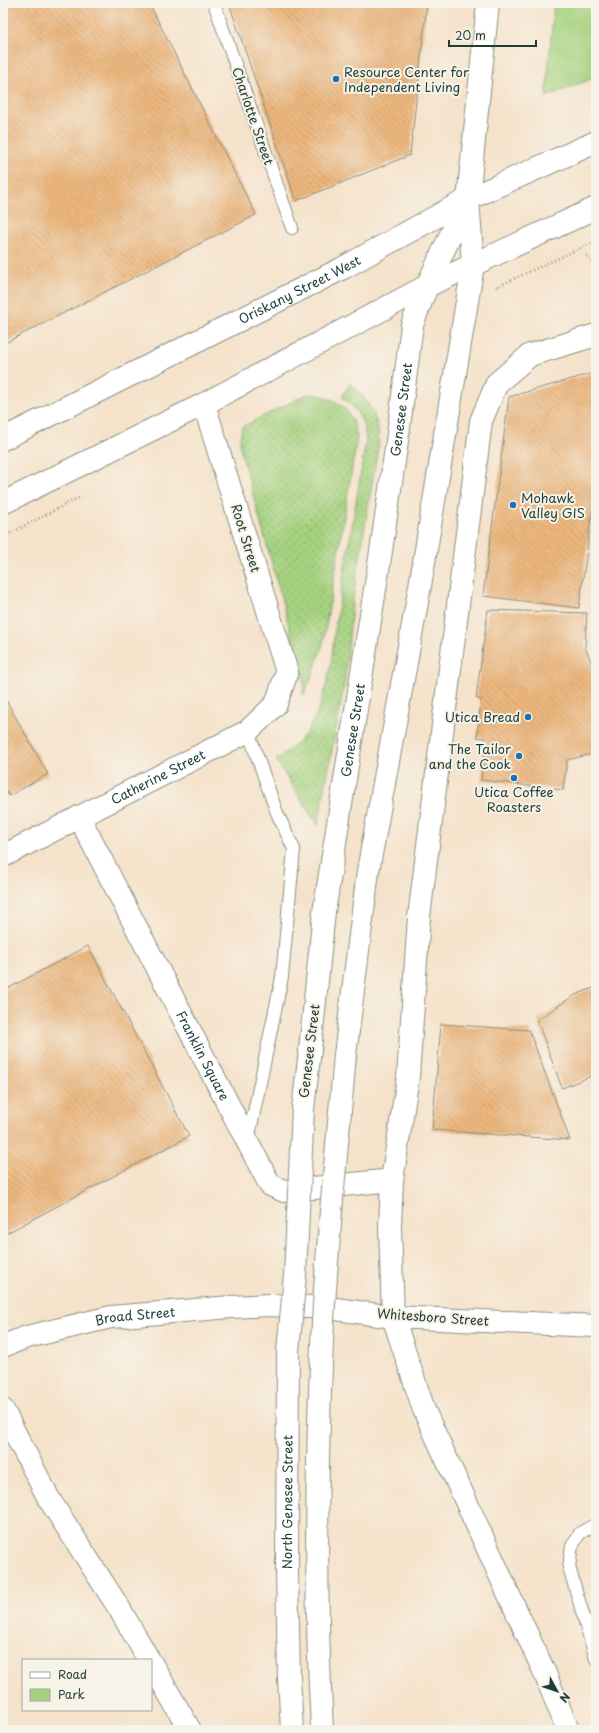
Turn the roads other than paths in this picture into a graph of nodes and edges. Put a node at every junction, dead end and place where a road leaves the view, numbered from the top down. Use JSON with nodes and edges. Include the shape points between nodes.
{"nodes":[{"id":1,"x":214,"y":3,"type":"edge"},
{"id":2,"x":488,"y":3,"type":"edge"},
{"id":3,"x":596,"y":142,"type":"edge"},
{"id":4,"x":468,"y":198,"type":"junction"},
{"id":5,"x":596,"y":208,"type":"edge"},
{"id":6,"x":292,"y":228,"type":"dead end"},
{"id":7,"x":473,"y":265,"type":"junction"},
{"id":8,"x":427,"y":286,"type":"junction"},
{"id":9,"x":596,"y":335,"type":"edge"},
{"id":10,"x":204,"y":404,"type":"junction"},
{"id":11,"x":3,"y":439,"type":"edge"},
{"id":12,"x":3,"y":503,"type":"edge"},
{"id":13,"x":287,"y":672,"type":"joint"},
{"id":14,"x":248,"y":731,"type":"junction"},
{"id":15,"x":79,"y":818,"type":"junction"},
{"id":16,"x":3,"y":856,"type":"edge"},
{"id":17,"x":248,"y":1142,"type":"junction"},
{"id":18,"x":392,"y":1180,"type":"junction"},
{"id":19,"x":295,"y":1275,"type":"joint"},
{"id":20,"x":270,"y":1305,"type":"joint"},
{"id":21,"x":393,"y":1317,"type":"junction"},
{"id":22,"x":596,"y":1326,"type":"edge"},
{"id":23,"x":3,"y":1346,"type":"edge"},
{"id":24,"x":3,"y":1410,"type":"edge"},
{"id":25,"x":596,"y":1524,"type":"edge"},
{"id":26,"x":596,"y":1658,"type":"edge"},
{"id":27,"x":148,"y":1659,"type":"edge"},
{"id":28,"x":152,"y":1665,"type":"edge"},
{"id":29,"x":190,"y":1730,"type":"edge"},
{"id":30,"x":292,"y":1730,"type":"edge"},
{"id":31,"x":322,"y":1730,"type":"edge"},
{"id":32,"x":568,"y":1730,"type":"edge"}],
"edges":[{"from":1,"to":6,"type":"lane","name":"Charlotte Street"},
{"from":2,"to":4,"type":"main road","name":"Genesee Street"},
{"from":3,"to":4,"type":"main road","name":"Oriskany Street West"},
{"from":4,"to":7,"type":"main road","name":"Genesee Street"},
{"from":4,"to":8,"type":"main road","name":"Genesee Street"},
{"from":4,"to":11,"type":"main road","name":"Oriskany Street West","via":[[343,268]]},
{"from":5,"to":7,"type":"main road"},
{"from":7,"to":8,"type":"main road"},
{"from":7,"to":31,"type":"main road","name":"Genesee Street","bridge":true,"via":[[420,586],[368,871],[345,1055],[322,1344],[317,1547]]},
{"from":8,"to":10,"type":"main road"},
{"from":8,"to":19,"type":"main road","name":"Genesee Street","bridge":true,"via":[[412,325],[383,543],[324,912],[303,1109]]},
{"from":9,"to":18,"type":"main road","via":[[530,355],[497,383],[481,421],[420,917],[408,1077]]},
{"from":10,"to":12,"type":"main road"},
{"from":10,"to":13,"type":"main road","name":"Root Street"},
{"from":13,"to":14,"type":"main road","name":"Catherine Street","via":[[276,704]]},
{"from":14,"to":15,"type":"main road","name":"Catherine Street"},
{"from":14,"to":17,"type":"lane","via":[[277,813],[294,849],[282,977]]},
{"from":15,"to":16,"type":"main road","name":"Catherine Street"},
{"from":15,"to":17,"type":"main road","name":"Franklin Square"},
{"from":17,"to":18,"type":"main road","name":"Franklin Square","via":[[270,1185],[284,1191]]},
{"from":18,"to":21,"type":"main road","via":[[390,1227]]},
{"from":19,"to":30,"type":"main road","name":"North Genesee Street","bridge":true,"via":[[288,1367],[287,1570]]},
{"from":20,"to":21,"type":"main road","name":"Whitesboro Street","via":[[329,1308]]},
{"from":20,"to":23,"type":"main road","name":"Broad Street","via":[[111,1317],[27,1337]]},
{"from":21,"to":22,"type":"main road","name":"Whitesboro Street"},
{"from":21,"to":32,"type":"main road","via":[[424,1410],[543,1669]]},
{"from":24,"to":27,"type":"main road","via":[[49,1499]]},
{"from":25,"to":26,"type":"lane","via":[[580,1533],[572,1546],[569,1566]]},
{"from":28,"to":29,"type":"main road"}]}
